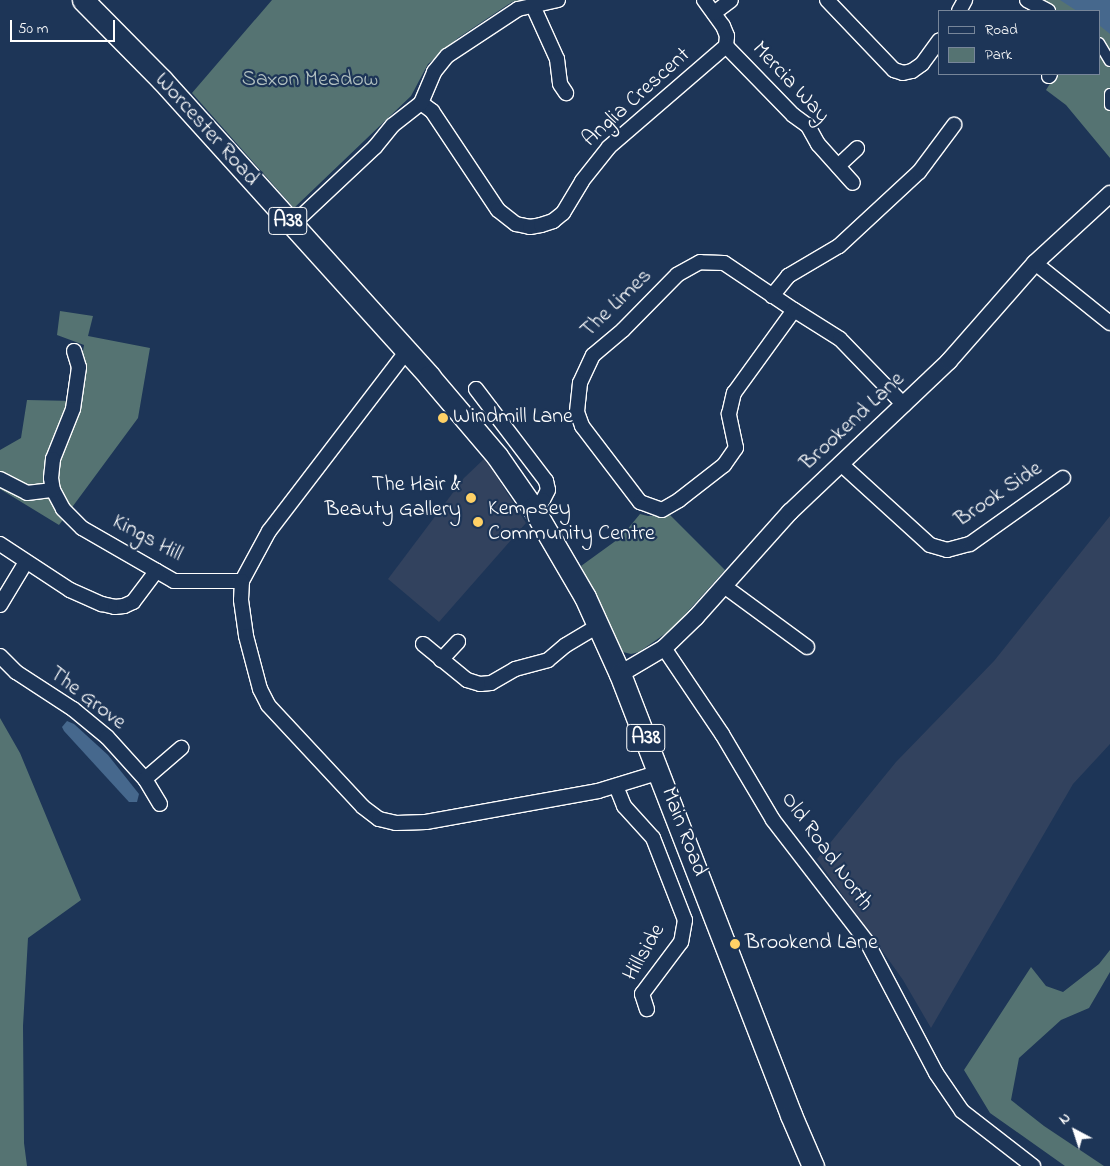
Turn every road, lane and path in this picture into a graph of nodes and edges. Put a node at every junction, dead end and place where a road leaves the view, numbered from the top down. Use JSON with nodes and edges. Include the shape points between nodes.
{"nodes":[{"id":1,"x":83,"y":0,"type":"edge"},
{"id":2,"x":558,"y":0,"type":"edge"},
{"id":3,"x":704,"y":0,"type":"edge"},
{"id":4,"x":731,"y":0,"type":"edge"},
{"id":5,"x":828,"y":0,"type":"edge"},
{"id":6,"x":1027,"y":0,"type":"edge"},
{"id":7,"x":533,"y":6,"type":"junction"},
{"id":8,"x":1046,"y":10,"type":"edge"},
{"id":9,"x":714,"y":13,"type":"junction"},
{"id":10,"x":938,"y":42,"type":"edge"},
{"id":11,"x":1100,"y":45,"type":"edge"},
{"id":12,"x":726,"y":46,"type":"junction"},
{"id":13,"x":1110,"y":61,"type":"edge"},
{"id":14,"x":566,"y":93,"type":"dead end"},
{"id":15,"x":1110,"y":94,"type":"edge"},
{"id":16,"x":421,"y":103,"type":"junction"},
{"id":17,"x":1110,"y":105,"type":"edge"},
{"id":18,"x":954,"y":125,"type":"dead end"},
{"id":19,"x":857,"y":148,"type":"dead end"},
{"id":20,"x":838,"y":166,"type":"junction"},
{"id":21,"x":853,"y":183,"type":"dead end"},
{"id":22,"x":1110,"y":194,"type":"edge"},
{"id":23,"x":292,"y":225,"type":"junction"},
{"id":24,"x":1035,"y":263,"type":"junction"},
{"id":25,"x":772,"y":296,"type":"junction"},
{"id":26,"x":794,"y":310,"type":"junction"},
{"id":27,"x":1110,"y":324,"type":"edge"},
{"id":28,"x":74,"y":351,"type":"dead end"},
{"id":29,"x":406,"y":352,"type":"junction"},
{"id":30,"x":476,"y":389,"type":"dead end"},
{"id":31,"x":904,"y":406,"type":"junction"},
{"id":32,"x":841,"y":464,"type":"junction"},
{"id":33,"x":1063,"y":478,"type":"dead end"},
{"id":34,"x":0,"y":479,"type":"edge"},
{"id":35,"x":53,"y":490,"type":"junction"},
{"id":36,"x":533,"y":508,"type":"junction"},
{"id":37,"x":0,"y":544,"type":"edge"},
{"id":38,"x":26,"y":562,"type":"junction"},
{"id":39,"x":156,"y":571,"type":"junction"},
{"id":40,"x":242,"y":581,"type":"junction"},
{"id":41,"x":724,"y":586,"type":"junction"},
{"id":42,"x":0,"y":605,"type":"edge"},
{"id":43,"x":599,"y":625,"type":"junction"},
{"id":44,"x":458,"y":642,"type":"dead end"},
{"id":45,"x":423,"y":644,"type":"dead end"},
{"id":46,"x":807,"y":647,"type":"dead end"},
{"id":47,"x":664,"y":648,"type":"junction"},
{"id":48,"x":0,"y":656,"type":"edge"},
{"id":49,"x":441,"y":660,"type":"junction"},
{"id":50,"x":620,"y":674,"type":"junction"},
{"id":51,"x":181,"y":748,"type":"dead end"},
{"id":52,"x":660,"y":772,"type":"junction"},
{"id":53,"x":145,"y":779,"type":"junction"},
{"id":54,"x":616,"y":786,"type":"junction"},
{"id":55,"x":160,"y":804,"type":"dead end"},
{"id":56,"x":647,"y":1010,"type":"dead end"},
{"id":57,"x":814,"y":1166,"type":"edge"},
{"id":58,"x":1033,"y":1166,"type":"edge"}],
"edges":[{"from":1,"to":23,"type":"main road","name":"Worcester Road","number":"A38","via":[[162,80]]},
{"from":2,"to":7,"type":"street"},
{"from":3,"to":9,"type":"street","name":"Mercia Way"},
{"from":4,"to":9,"type":"street"},
{"from":5,"to":10,"type":"street","via":[[894,70],[912,71],[922,64]]},
{"from":6,"to":8,"type":"street"},
{"from":7,"to":14,"type":"street","via":[[557,59],[560,84]]},
{"from":7,"to":16,"type":"street","via":[[518,9],[447,56],[434,72]]},
{"from":9,"to":12,"type":"street","name":"Mercia Way","via":[[727,36]]},
{"from":11,"to":13,"type":"street"},
{"from":12,"to":16,"type":"street","name":"Anglia Crescent","via":[[609,147],[582,181],[563,213],[541,225],[516,224],[498,210],[432,112]]},
{"from":12,"to":20,"type":"street","name":"Mercia Way","via":[[793,116],[808,126],[818,144]]},
{"from":15,"to":17,"type":"street"},
{"from":16,"to":23,"type":"street","via":[[393,125],[375,147]]},
{"from":18,"to":25,"type":"street","via":[[919,172],[839,246],[788,276]]},
{"from":19,"to":20,"type":"street"},
{"from":20,"to":21,"type":"street","name":"Mercia Way"},
{"from":22,"to":24,"type":"street","name":"Brookend Lane"},
{"from":23,"to":29,"type":"main road","name":"Worcester Road","number":"A38"},
{"from":24,"to":27,"type":"street"},
{"from":24,"to":31,"type":"street","name":"Brookend Lane","via":[[949,361]]},
{"from":25,"to":26,"type":"street","name":"The Limes"},
{"from":25,"to":26,"type":"street","name":"The Limes","via":[[724,262],[700,262],[677,275],[624,330],[593,355],[580,383],[577,412],[582,426],[640,502],[662,510],[724,465],[736,448],[729,414],[734,392]]},
{"from":26,"to":31,"type":"street","name":"The Limes","via":[[840,339]]},
{"from":28,"to":35,"type":"street","name":"Kings Hill","via":[[79,367],[74,409],[53,459]]},
{"from":29,"to":36,"type":"main road","name":"Main Road","number":"A38","via":[[497,456]]},
{"from":29,"to":40,"type":"street","via":[[269,531]]},
{"from":30,"to":36,"type":"street","via":[[546,481],[546,495]]},
{"from":31,"to":32,"type":"street","name":"Brookend Lane"},
{"from":32,"to":33,"type":"street","name":"Brook Side","via":[[930,545],[947,550],[970,544]]},
{"from":32,"to":41,"type":"street","name":"Brookend Lane","via":[[790,512]]},
{"from":34,"to":35,"type":"street","via":[[27,493]]},
{"from":35,"to":39,"type":"street","name":"Kings Hill","via":[[73,521]]},
{"from":36,"to":43,"type":"main road","name":"Main Road","number":"A38"},
{"from":37,"to":38,"type":"street"},
{"from":38,"to":39,"type":"street","via":[[70,590],[115,607],[133,602]]},
{"from":38,"to":42,"type":"street"},
{"from":39,"to":40,"type":"street","name":"Kings Hill","via":[[174,581]]},
{"from":40,"to":54,"type":"street","via":[[240,600],[246,636],[260,689],[268,705],[344,789],[379,819],[396,823],[426,822]]},
{"from":41,"to":46,"type":"street"},
{"from":41,"to":47,"type":"street","name":"Brookend Lane"},
{"from":43,"to":49,"type":"street","via":[[548,660],[516,669],[491,683],[467,680]]},
{"from":43,"to":50,"type":"main road","name":"Main Road","number":"A38"},
{"from":44,"to":49,"type":"street"},
{"from":45,"to":49,"type":"street"},
{"from":47,"to":50,"type":"street","name":"Brookend Lane"},
{"from":47,"to":58,"type":"street","name":"Old Road North","via":[[722,734],[773,820],[867,942],[936,1073],[962,1111]]},
{"from":48,"to":53,"type":"street","name":"The Grove","via":[[16,672],[94,726]]},
{"from":50,"to":52,"type":"main road","name":"Main Road","number":"A38"},
{"from":51,"to":53,"type":"street"},
{"from":52,"to":54,"type":"street"},
{"from":52,"to":57,"type":"main road","name":"Main Road","number":"A38","via":[[788,1107]]},
{"from":53,"to":55,"type":"street","name":"The Grove"},
{"from":54,"to":56,"type":"street","name":"Hillside","via":[[624,806],[653,838],[685,920],[681,942],[642,994]]}]}
